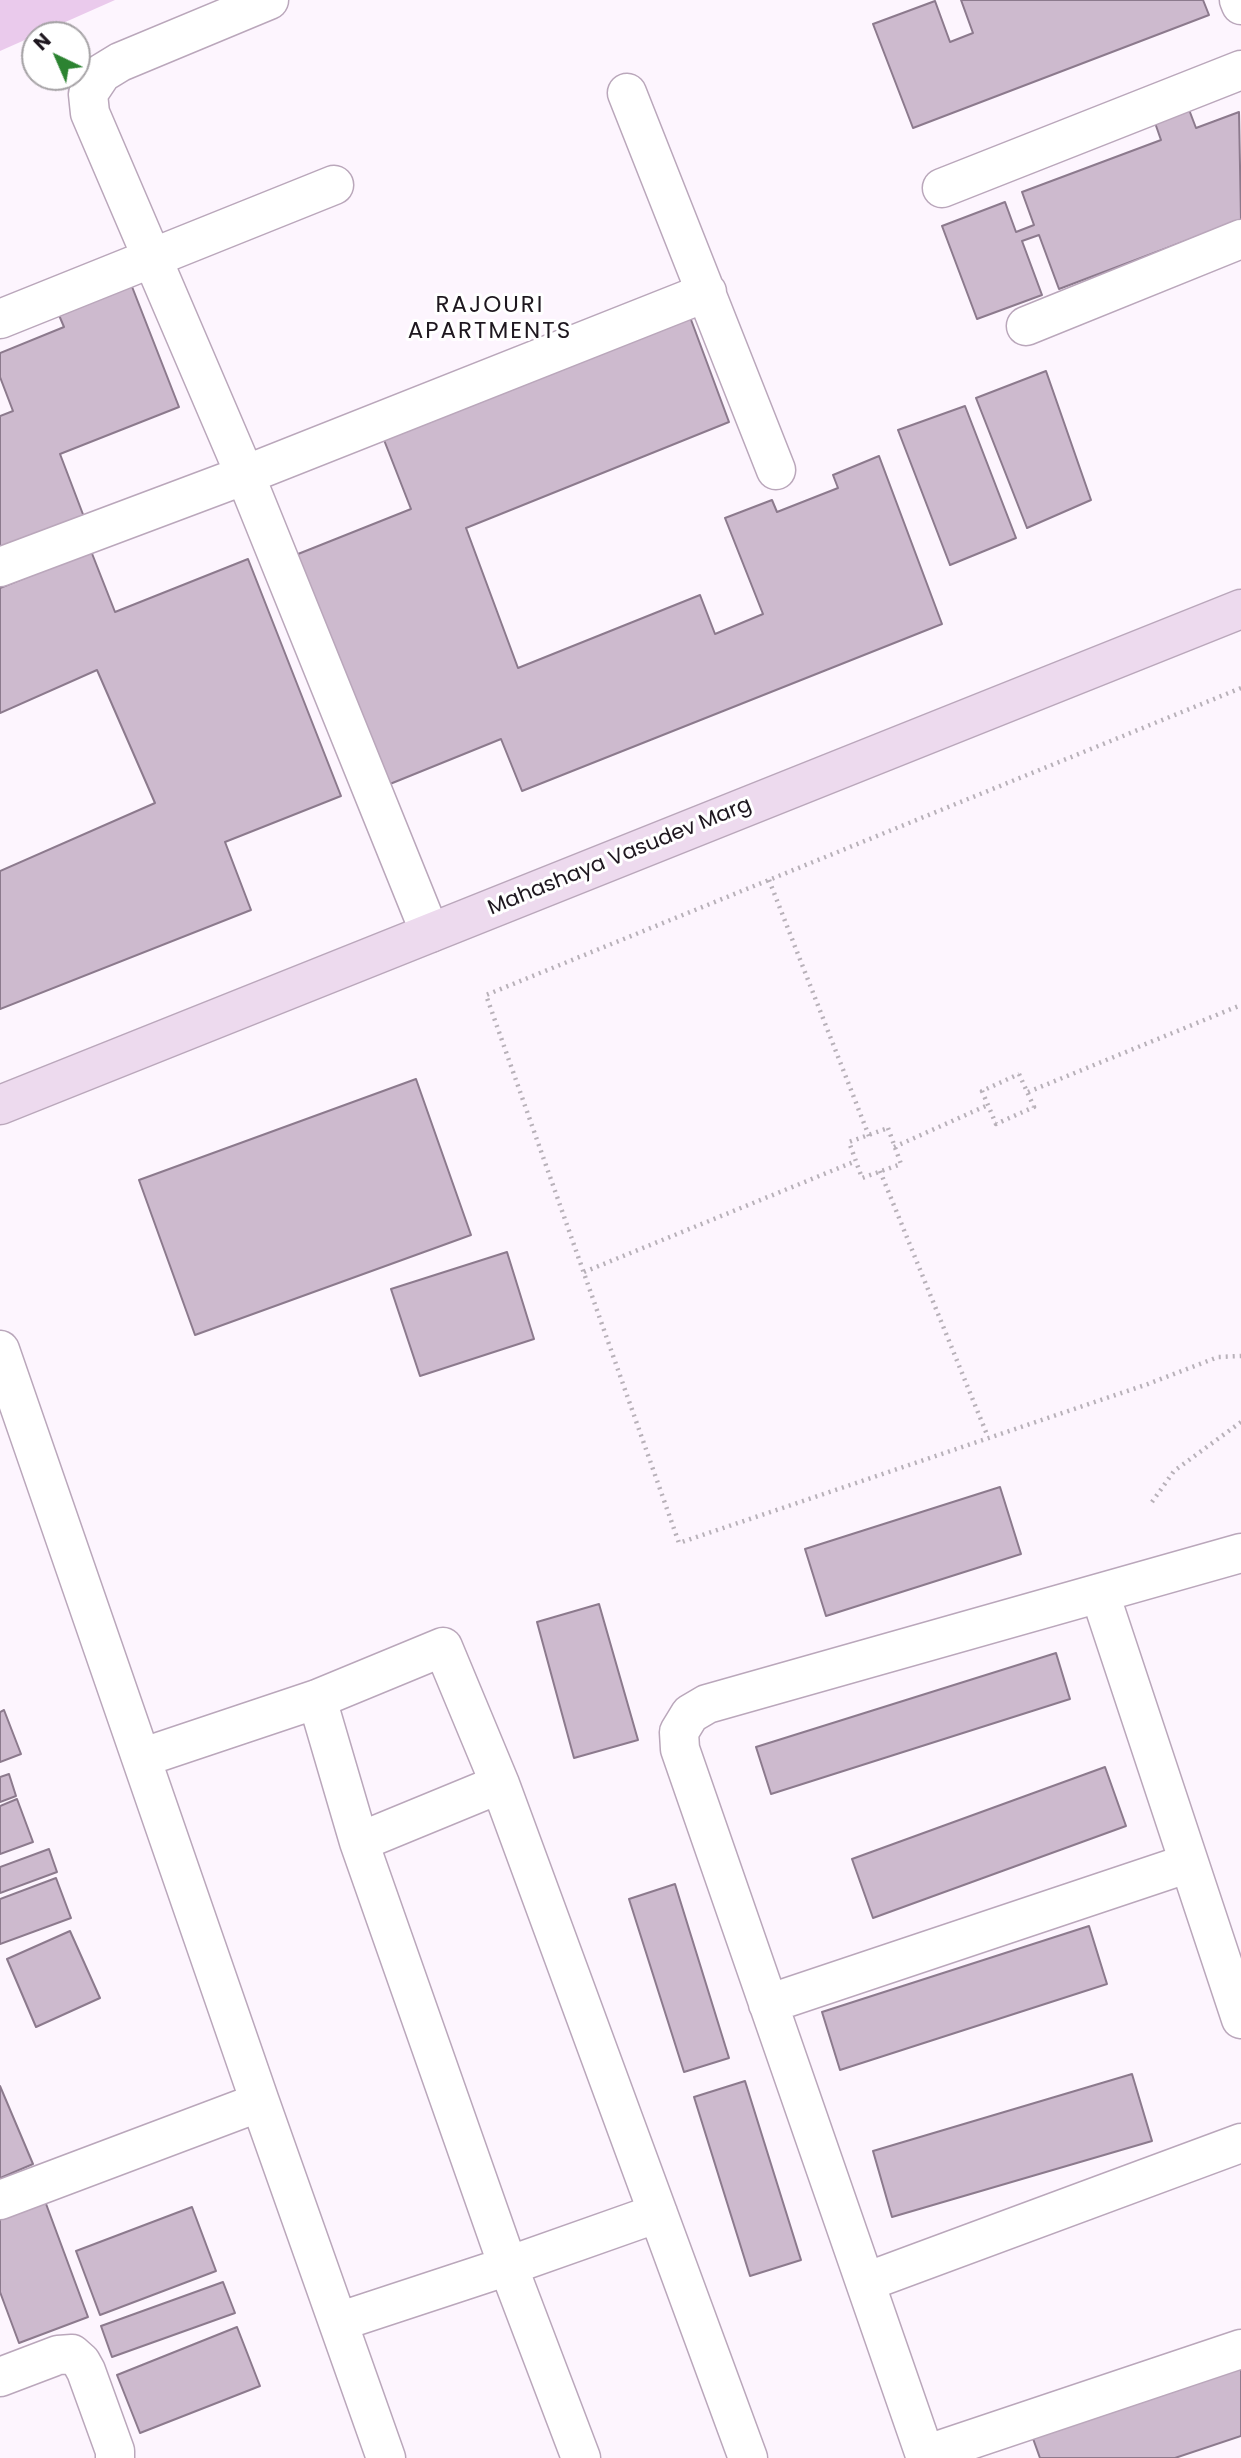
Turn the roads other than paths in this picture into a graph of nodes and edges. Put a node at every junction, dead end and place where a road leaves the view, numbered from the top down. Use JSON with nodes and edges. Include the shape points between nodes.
{"nodes":[{"id":1,"x":269,"y":0,"type":"edge"},
{"id":2,"x":1239,"y":0,"type":"edge"},
{"id":3,"x":1241,"y":5,"type":"edge"},
{"id":4,"x":1241,"y":71,"type":"edge"},
{"id":5,"x":627,"y":93,"type":"dead end"},
{"id":6,"x":334,"y":185,"type":"dead end"},
{"id":7,"x":942,"y":188,"type":"dead end"},
{"id":8,"x":1241,"y":239,"type":"edge"},
{"id":9,"x":152,"y":257,"type":"junction"},
{"id":10,"x":707,"y":292,"type":"junction"},
{"id":11,"x":0,"y":319,"type":"edge"},
{"id":12,"x":1027,"y":326,"type":"dead end"},
{"id":13,"x":776,"y":470,"type":"dead end"},
{"id":14,"x":245,"y":475,"type":"junction"},
{"id":15,"x":0,"y":567,"type":"edge"},
{"id":16,"x":1241,"y":609,"type":"edge"},
{"id":17,"x":430,"y":933,"type":"junction"},
{"id":18,"x":0,"y":1105,"type":"edge"},
{"id":19,"x":0,"y":1350,"type":"edge"},
{"id":20,"x":1241,"y":1553,"type":"edge"},
{"id":21,"x":1100,"y":1594,"type":"junction"},
{"id":22,"x":317,"y":1699,"type":"junction"},
{"id":23,"x":141,"y":1758,"type":"junction"},
{"id":24,"x":500,"y":1784,"type":"junction"},
{"id":25,"x":359,"y":1842,"type":"junction"},
{"id":26,"x":1189,"y":1863,"type":"junction"},
{"id":27,"x":768,"y":2004,"type":"junction"},
{"id":28,"x":1241,"y":2019,"type":"edge"},
{"id":29,"x":260,"y":2102,"type":"junction"},
{"id":30,"x":1241,"y":2143,"type":"edge"},
{"id":31,"x":0,"y":2200,"type":"edge"},
{"id":32,"x":658,"y":2213,"type":"junction"},
{"id":33,"x":508,"y":2266,"type":"junction"},
{"id":34,"x":866,"y":2282,"type":"junction"},
{"id":35,"x":338,"y":2322,"type":"junction"},
{"id":36,"x":1241,"y":2349,"type":"edge"},
{"id":37,"x":0,"y":2377,"type":"edge"},
{"id":38,"x":926,"y":2456,"type":"edge"},
{"id":39,"x":115,"y":2458,"type":"edge"},
{"id":40,"x":386,"y":2458,"type":"edge"},
{"id":41,"x":581,"y":2458,"type":"edge"},
{"id":42,"x":748,"y":2458,"type":"edge"}],
"edges":[{"from":1,"to":9,"type":"street","via":[[120,62],[102,73],[88,94],[90,113]]},
{"from":2,"to":3,"type":"street"},
{"from":4,"to":7,"type":"street"},
{"from":5,"to":10,"type":"street"},
{"from":6,"to":9,"type":"street"},
{"from":8,"to":12,"type":"street"},
{"from":9,"to":11,"type":"street"},
{"from":9,"to":14,"type":"street"},
{"from":10,"to":13,"type":"street"},
{"from":10,"to":14,"type":"street"},
{"from":14,"to":15,"type":"street"},
{"from":14,"to":17,"type":"street"},
{"from":16,"to":17,"type":"street","name":"Mahashaya Vasudev Marg"},
{"from":17,"to":18,"type":"street","name":"Mahashaya Vasudev Marg"},
{"from":19,"to":23,"type":"street"},
{"from":20,"to":21,"type":"street"},
{"from":21,"to":26,"type":"street"},
{"from":21,"to":27,"type":"street","via":[[707,1704],[690,1714],[679,1732],[680,1749]]},
{"from":22,"to":23,"type":"street"},
{"from":22,"to":24,"type":"street","via":[[443,1647]]},
{"from":22,"to":25,"type":"street"},
{"from":23,"to":29,"type":"street"},
{"from":24,"to":25,"type":"street"},
{"from":24,"to":32,"type":"street"},
{"from":25,"to":33,"type":"street"},
{"from":26,"to":27,"type":"street"},
{"from":26,"to":28,"type":"street"},
{"from":27,"to":34,"type":"street"},
{"from":29,"to":31,"type":"street"},
{"from":29,"to":35,"type":"street"},
{"from":30,"to":34,"type":"street"},
{"from":32,"to":33,"type":"street"},
{"from":32,"to":42,"type":"street"},
{"from":33,"to":35,"type":"street"},
{"from":33,"to":41,"type":"street"},
{"from":34,"to":38,"type":"street"},
{"from":35,"to":40,"type":"street"},
{"from":36,"to":38,"type":"street"},
{"from":37,"to":39,"type":"street","via":[[72,2354],[86,2371]]}]}
